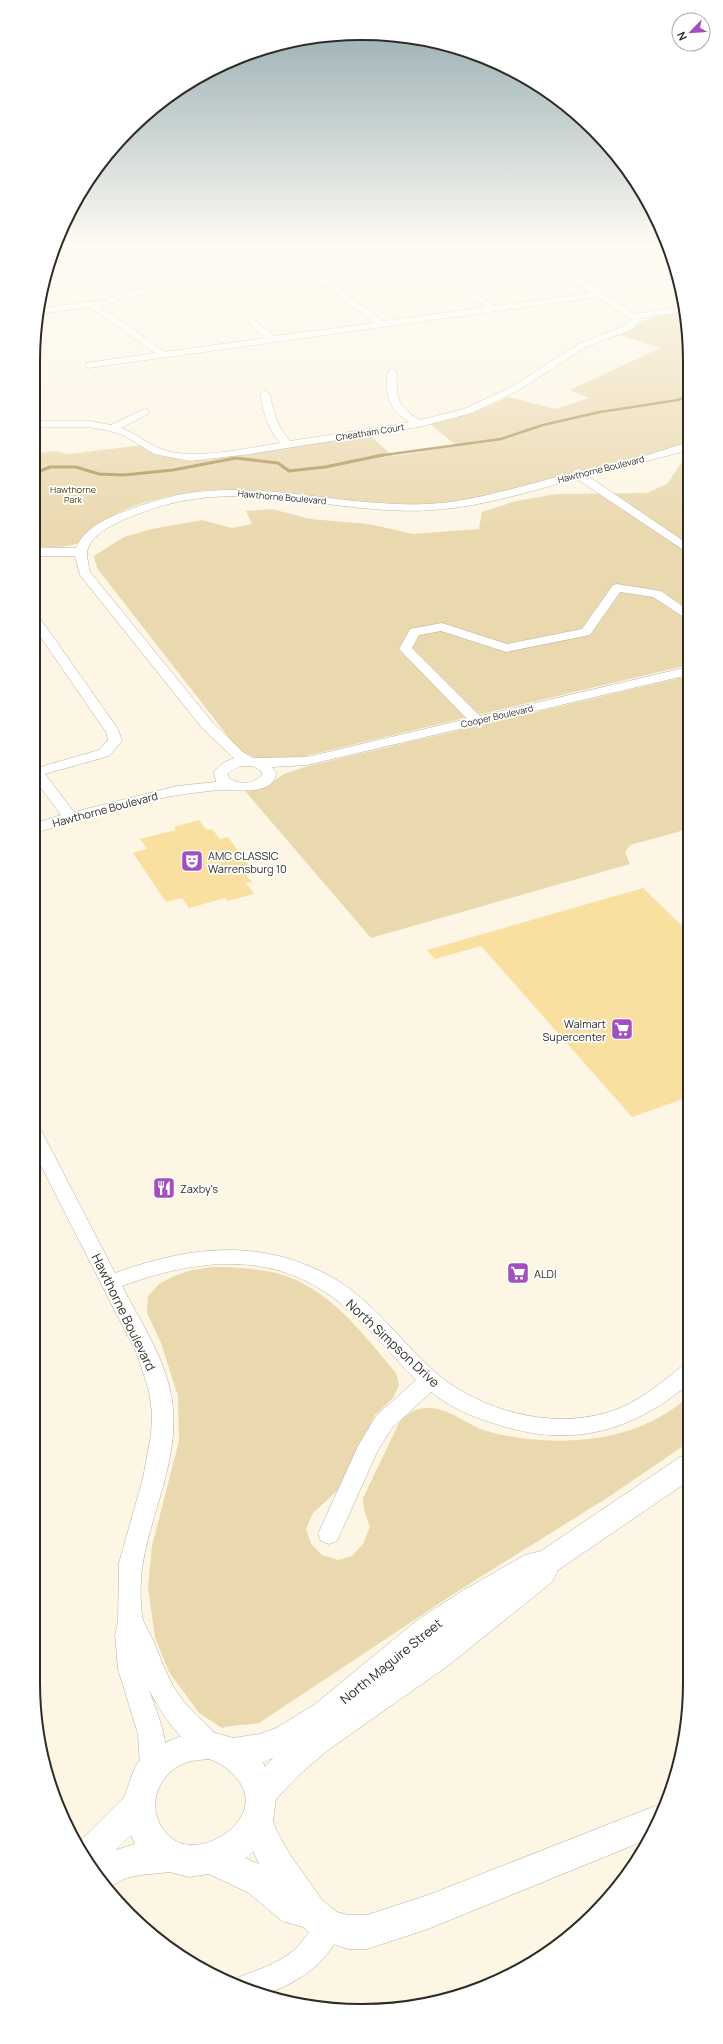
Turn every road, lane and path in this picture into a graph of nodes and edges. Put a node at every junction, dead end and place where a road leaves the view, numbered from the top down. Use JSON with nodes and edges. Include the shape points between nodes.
{"nodes":[{"id":1,"x":149,"y":344,"type":"edge"},
{"id":2,"x":241,"y":344,"type":"edge"},
{"id":3,"x":585,"y":344,"type":"edge"},
{"id":4,"x":164,"y":355,"type":"junction"},
{"id":5,"x":89,"y":365,"type":"dead end"},
{"id":6,"x":392,"y":372,"type":"dead end"},
{"id":7,"x":265,"y":394,"type":"dead end"},
{"id":8,"x":144,"y":412,"type":"dead end"},
{"id":9,"x":40,"y":424,"type":"edge"},
{"id":10,"x":419,"y":424,"type":"junction"},
{"id":11,"x":112,"y":428,"type":"junction"},
{"id":12,"x":288,"y":445,"type":"junction"},
{"id":13,"x":683,"y":447,"type":"edge"},
{"id":14,"x":579,"y":475,"type":"junction"},
{"id":15,"x":683,"y":547,"type":"edge"},
{"id":16,"x":40,"y":552,"type":"edge"},
{"id":17,"x":81,"y":552,"type":"junction"},
{"id":18,"x":683,"y":612,"type":"edge"},
{"id":19,"x":40,"y":627,"type":"edge"},
{"id":20,"x":683,"y":672,"type":"edge"},
{"id":21,"x":476,"y":721,"type":"junction"},
{"id":22,"x":208,"y":726,"type":"junction"},
{"id":23,"x":307,"y":761,"type":"junction"},
{"id":24,"x":252,"y":762,"type":"junction"},
{"id":25,"x":40,"y":768,"type":"edge"},
{"id":26,"x":223,"y":770,"type":"junction"},
{"id":27,"x":40,"y":776,"type":"edge"},
{"id":28,"x":268,"y":776,"type":"junction"},
{"id":29,"x":231,"y":785,"type":"junction"},
{"id":30,"x":176,"y":790,"type":"junction"},
{"id":31,"x":70,"y":817,"type":"junction"},
{"id":32,"x":40,"y":827,"type":"edge"},
{"id":33,"x":40,"y":1145,"type":"edge"},
{"id":34,"x":111,"y":1282,"type":"junction"},
{"id":35,"x":683,"y":1377,"type":"edge"},
{"id":36,"x":430,"y":1380,"type":"junction"},
{"id":37,"x":683,"y":1470,"type":"edge"},
{"id":38,"x":329,"y":1534,"type":"dead end"},
{"id":39,"x":547,"y":1562,"type":"junction"},
{"id":40,"x":130,"y":1621,"type":"junction"},
{"id":41,"x":221,"y":1749,"type":"junction"},
{"id":42,"x":153,"y":1768,"type":"junction"},
{"id":43,"x":138,"y":1805,"type":"junction"},
{"id":44,"x":258,"y":1807,"type":"junction"},
{"id":45,"x":651,"y":1823,"type":"edge"},
{"id":46,"x":90,"y":1854,"type":"edge"},
{"id":47,"x":169,"y":1857,"type":"junction"},
{"id":48,"x":212,"y":1859,"type":"junction"},
{"id":49,"x":103,"y":1873,"type":"edge"},
{"id":50,"x":319,"y":1920,"type":"junction"},
{"id":51,"x":253,"y":1985,"type":"edge"}],
"edges":[{"from":1,"to":4,"type":"street"},
{"from":2,"to":4,"type":"street"},
{"from":3,"to":10,"type":"street","name":"Cheatham Court","via":[[504,394],[468,411]]},
{"from":4,"to":5,"type":"street"},
{"from":6,"to":10,"type":"street","via":[[393,402],[397,409]]},
{"from":7,"to":12,"type":"street","via":[[267,411],[274,429]]},
{"from":8,"to":11,"type":"street"},
{"from":9,"to":11,"type":"street","name":"Cheatham Court","via":[[89,424]]},
{"from":10,"to":12,"type":"street","name":"Cheatham Court"},
{"from":11,"to":12,"type":"street","name":"Cheatham Court","via":[[129,434],[158,452],[182,457],[202,457]]},
{"from":13,"to":14,"type":"street","name":"Hawthorne Boulevard"},
{"from":14,"to":15,"type":"street"},
{"from":14,"to":17,"type":"street","name":"Hawthorne Boulevard","via":[[480,501],[432,507],[381,507],[240,492],[186,496],[140,507],[107,523],[86,540]]},
{"from":16,"to":17,"type":"street"},
{"from":17,"to":22,"type":"street","via":[[84,572]]},
{"from":18,"to":21,"type":"street","via":[[657,594],[617,588],[586,632],[506,648],[442,627],[414,632],[405,649]]},
{"from":19,"to":25,"type":"street","via":[[114,732],[114,741],[104,753]]},
{"from":20,"to":21,"type":"street","name":"Cooper Boulevard"},
{"from":21,"to":23,"type":"street","name":"Cooper Boulevard"},
{"from":22,"to":24,"type":"street","via":[[220,733],[237,755]]},
{"from":22,"to":26,"type":"street","via":[[209,737],[222,755]]},
{"from":23,"to":24,"type":"street","name":"Cooper Boulevard"},
{"from":23,"to":28,"type":"street","name":"Cooper Boulevard"},
{"from":24,"to":26,"type":"street","name":"Cooper Boulevard","via":[[237,762]]},
{"from":24,"to":28,"type":"street","via":[[266,768]]},
{"from":26,"to":29,"type":"street","via":[[222,780]]},
{"from":26,"to":30,"type":"street","name":"Hawthorne Boulevard"},
{"from":27,"to":31,"type":"street"},
{"from":28,"to":29,"type":"street","name":"Cooper Boulevard","via":[[261,784],[254,786]]},
{"from":29,"to":30,"type":"street","name":"Hawthorne Boulevard"},
{"from":30,"to":31,"type":"street","name":"Hawthorne Boulevard"},
{"from":31,"to":32,"type":"street","name":"Hawthorne Boulevard"},
{"from":33,"to":34,"type":"street","name":"Hawthorne Boulevard"},
{"from":34,"to":36,"type":"street","name":"North Simpson Drive","via":[[142,1270],[203,1256],[227,1255],[287,1266],[314,1276],[339,1292],[372,1321]]},
{"from":34,"to":40,"type":"street","name":"Hawthorne Boulevard","via":[[147,1354],[160,1391],[163,1427],[159,1459],[131,1562],[128,1595]]},
{"from":35,"to":36,"type":"street","name":"North Simpson Drive","via":[[657,1398],[613,1420],[586,1427],[551,1427],[518,1422],[486,1412],[450,1394]]},
{"from":36,"to":38,"type":"street","via":[[384,1422],[369,1446]]},
{"from":37,"to":39,"type":"main road","name":"North Maguire Street"},
{"from":39,"to":41,"type":"main road","name":"North Maguire Street","via":[[535,1564],[440,1620],[411,1641],[326,1713],[295,1734],[270,1746]]},
{"from":39,"to":44,"type":"main road","name":"North Maguire Street","via":[[542,1572],[438,1656],[317,1740],[289,1764]]},
{"from":40,"to":41,"type":"street","name":"Hawthorne Boulevard","via":[[139,1631],[144,1651],[162,1691],[188,1726]]},
{"from":40,"to":42,"type":"street","name":"Hawthorne Boulevard","via":[[127,1635],[129,1655],[136,1690],[153,1745]]},
{"from":41,"to":42,"type":"main road","via":[[182,1749]]},
{"from":41,"to":44,"type":"main road","via":[[250,1769],[256,1780]]},
{"from":42,"to":43,"type":"main road","via":[[140,1791]]},
{"from":43,"to":46,"type":"main road"},
{"from":43,"to":47,"type":"main road","via":[[143,1829],[159,1850]]},
{"from":44,"to":48,"type":"main road","via":[[239,1842]]},
{"from":44,"to":50,"type":"main road","via":[[264,1841],[289,1882]]},
{"from":45,"to":50,"type":"main road","via":[[386,1927],[367,1932],[348,1932]]},
{"from":47,"to":48,"type":"main road","via":[[196,1862]]},
{"from":47,"to":49,"type":"main road","via":[[135,1858]]},
{"from":48,"to":50,"type":"main road","via":[[261,1882],[294,1909]]},
{"from":50,"to":51,"type":"street","via":[[315,1948],[302,1962]]}]}
